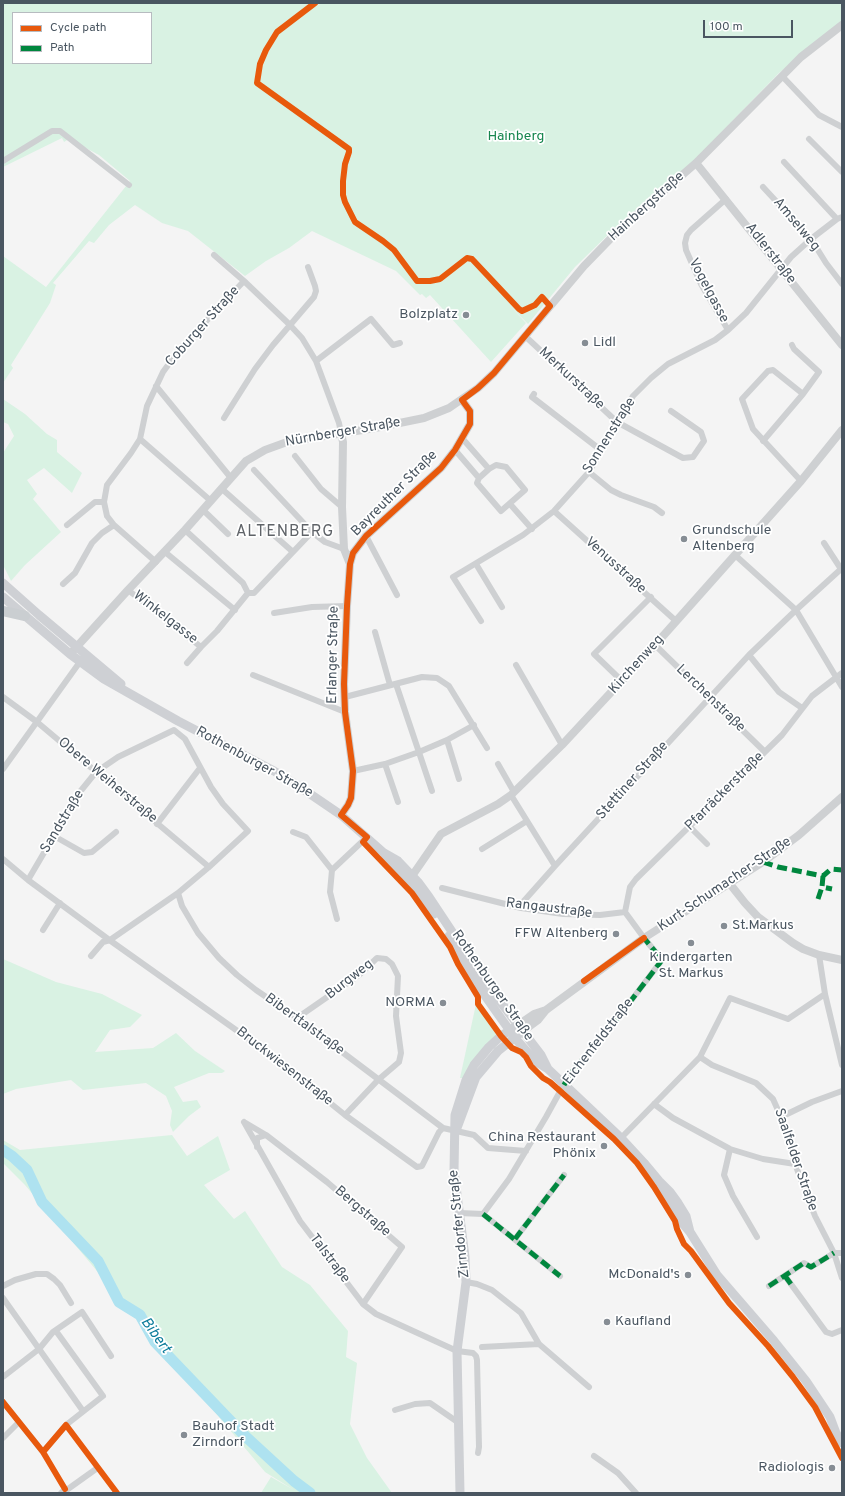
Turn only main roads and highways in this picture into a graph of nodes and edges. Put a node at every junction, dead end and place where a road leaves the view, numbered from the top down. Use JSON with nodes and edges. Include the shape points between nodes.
{"nodes":[{"id":1,"x":3,"y":583,"type":"edge"},
{"id":2,"x":3,"y":597,"type":"edge"},
{"id":3,"x":3,"y":611,"type":"edge"},
{"id":4,"x":25,"y":616,"type":"junction"},
{"id":5,"x":73,"y":650,"type":"junction"},
{"id":6,"x":384,"y":853,"type":"junction"},
{"id":7,"x":520,"y":1028,"type":"junction"},
{"id":8,"x":512,"y":1034,"type":"junction"},
{"id":9,"x":548,"y":1069,"type":"junction"},
{"id":10,"x":830,"y":1417,"type":"junction"},
{"id":11,"x":842,"y":1428,"type":"edge"},
{"id":12,"x":842,"y":1443,"type":"edge"},
{"id":13,"x":460,"y":1493,"type":"edge"}],
"edges":[{"from":1,"to":5,"type":"main road","name":"Rothenburger Straße"},
{"from":2,"to":4,"type":"main road","name":"Rothenburger Straße"},
{"from":3,"to":4,"type":"main road"},
{"from":4,"to":5,"type":"main road","name":"Rothenburger Straße"},
{"from":5,"to":6,"type":"main road","name":"Rothenburger Straße","via":[[104,679],[178,721],[274,770],[315,796]]},
{"from":6,"to":7,"type":"main road","name":"Rothenburger Straße","via":[[398,861],[429,897],[486,983]]},
{"from":6,"to":8,"type":"main road","name":"Rothenburger Straße","via":[[442,925],[476,983]]},
{"from":7,"to":8,"type":"main road","name":"Zirndorfer Straße"},
{"from":7,"to":9,"type":"main road","name":"Rothenburger Straße","via":[[541,1055]]},
{"from":8,"to":9,"type":"main road","name":"Rothenburger Straße","via":[[535,1061]]},
{"from":8,"to":13,"type":"main road","name":"Zirndorfer Straße","via":[[476,1077],[456,1131],[453,1156],[466,1282],[457,1351]]},
{"from":9,"to":10,"type":"main road","name":"Rothenburger Straße","via":[[621,1138],[659,1181],[664,1196],[717,1275],[791,1361]]},
{"from":10,"to":11,"type":"main road","name":"Rothenburger Straße"},
{"from":10,"to":12,"type":"main road","name":"Rothenburger Straße"}]}
